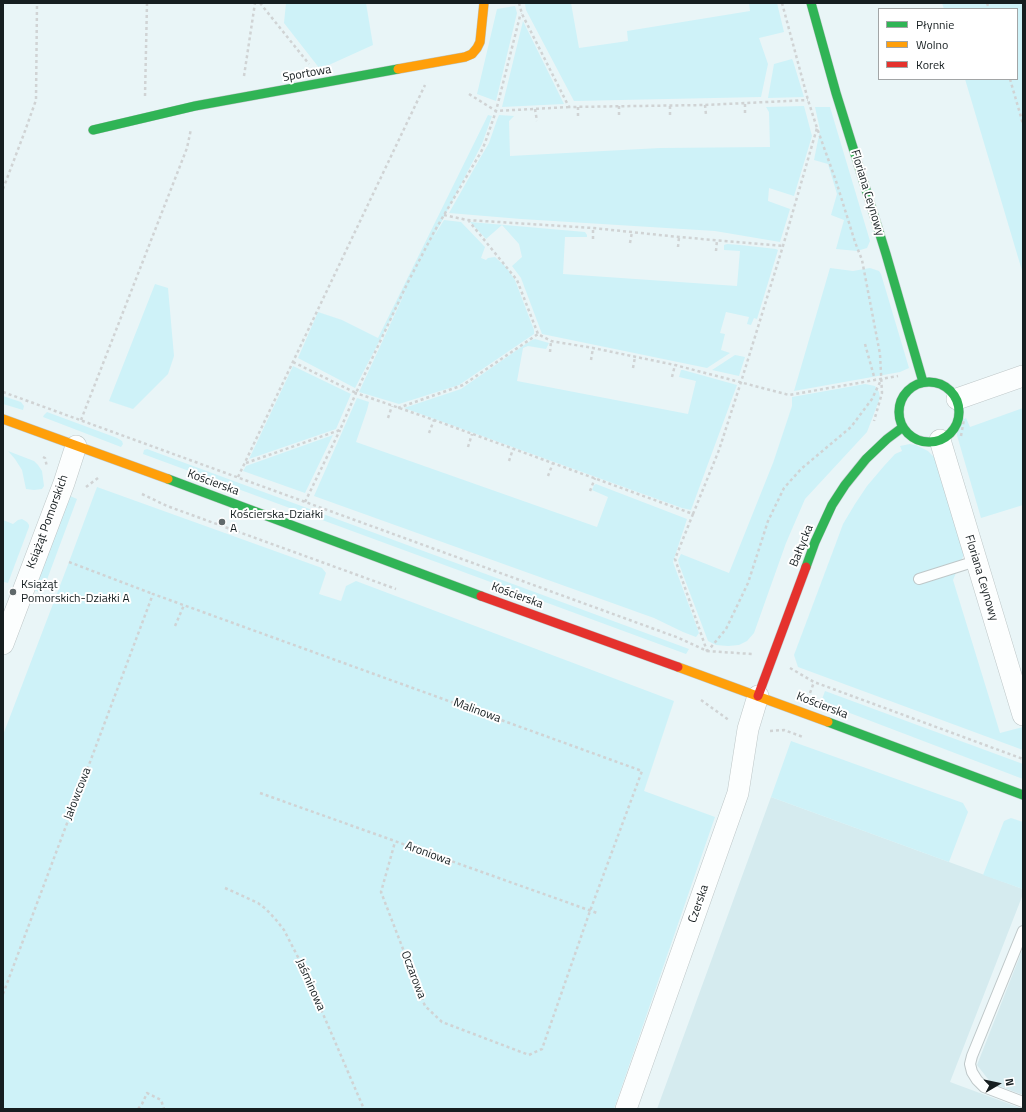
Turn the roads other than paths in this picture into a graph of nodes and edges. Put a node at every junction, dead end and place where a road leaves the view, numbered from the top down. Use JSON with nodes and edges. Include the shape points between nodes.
{"nodes":[{"id":1,"x":484,"y":3,"type":"edge"},
{"id":2,"x":810,"y":3,"type":"edge"},
{"id":3,"x":93,"y":130,"type":"dead end"},
{"id":4,"x":1023,"y":376,"type":"edge"},
{"id":5,"x":923,"y":382,"type":"junction"},
{"id":6,"x":956,"y":399,"type":"junction"},
{"id":7,"x":3,"y":419,"type":"edge"},
{"id":8,"x":903,"y":428,"type":"junction"},
{"id":9,"x":940,"y":440,"type":"junction"},
{"id":10,"x":76,"y":446,"type":"junction"},
{"id":11,"x":976,"y":562,"type":"junction"},
{"id":12,"x":919,"y":579,"type":"dead end"},
{"id":13,"x":3,"y":644,"type":"edge"},
{"id":14,"x":758,"y":696,"type":"junction"},
{"id":15,"x":1023,"y":715,"type":"edge"},
{"id":16,"x":1023,"y":795,"type":"edge"},
{"id":17,"x":1023,"y":931,"type":"edge"},
{"id":18,"x":1023,"y":1102,"type":"edge"},
{"id":19,"x":626,"y":1109,"type":"edge"}],
"edges":[{"from":1,"to":3,"type":"street","name":"Sportowa","via":[[480,42],[472,54],[464,57],[195,106]]},
{"from":2,"to":5,"type":"street","name":"Floriana Ceynowy"},
{"from":4,"to":6,"type":"street"},
{"from":5,"to":6,"type":"street","via":[[942,384],[951,390]]},
{"from":5,"to":8,"type":"street","via":[[914,385],[901,400],[899,419]]},
{"from":6,"to":9,"type":"street","via":[[959,418],[955,428]]},
{"from":7,"to":10,"type":"street","name":"Kościerska"},
{"from":8,"to":9,"type":"street","via":[[919,441]]},
{"from":8,"to":14,"type":"street","name":"Bałtycka","via":[[866,459],[845,484],[832,506],[815,542]]},
{"from":9,"to":11,"type":"street","name":"Floriana Ceynowy"},
{"from":10,"to":13,"type":"street","name":"Książąt Pomorskich"},
{"from":10,"to":14,"type":"street","name":"Kościerska"},
{"from":11,"to":12,"type":"lane"},
{"from":11,"to":15,"type":"street","name":"Floriana Ceynowy"},
{"from":14,"to":16,"type":"street","name":"Kościerska"},
{"from":14,"to":19,"type":"street","name":"Czerska","via":[[748,729],[738,793]]},
{"from":17,"to":18,"type":"lane","via":[[970,1064],[972,1072],[984,1087]]}]}
